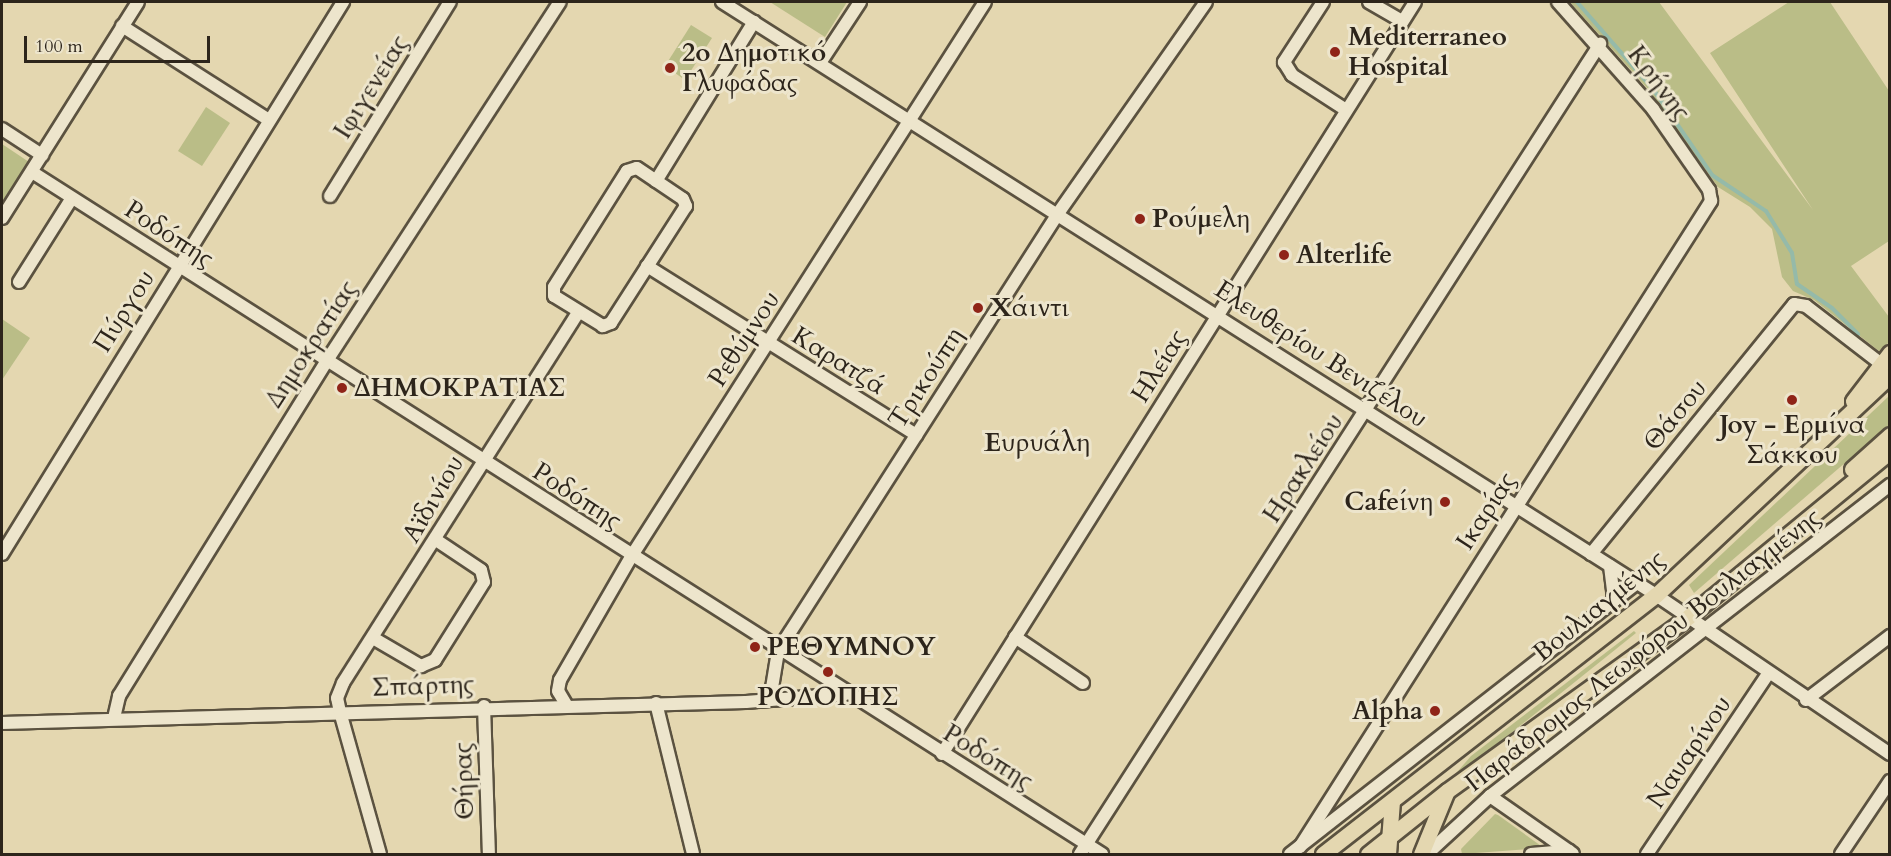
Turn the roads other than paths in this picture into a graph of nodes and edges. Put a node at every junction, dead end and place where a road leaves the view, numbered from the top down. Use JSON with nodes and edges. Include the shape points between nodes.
{"nodes":[{"id":1,"x":138,"y":2,"type":"edge"},
{"id":2,"x":343,"y":2,"type":"edge"},
{"id":3,"x":450,"y":2,"type":"edge"},
{"id":4,"x":560,"y":2,"type":"edge"},
{"id":5,"x":722,"y":2,"type":"edge"},
{"id":6,"x":860,"y":2,"type":"edge"},
{"id":7,"x":985,"y":2,"type":"edge"},
{"id":8,"x":1206,"y":2,"type":"edge"},
{"id":9,"x":1323,"y":2,"type":"edge"},
{"id":10,"x":1369,"y":2,"type":"edge"},
{"id":11,"x":1415,"y":2,"type":"edge"},
{"id":12,"x":1558,"y":2,"type":"edge"},
{"id":13,"x":1402,"y":21,"type":"junction"},
{"id":14,"x":754,"y":22,"type":"junction"},
{"id":15,"x":122,"y":26,"type":"junction"},
{"id":16,"x":1600,"y":44,"type":"junction"},
{"id":17,"x":820,"y":63,"type":"junction"},
{"id":18,"x":1346,"y":110,"type":"junction"},
{"id":19,"x":909,"y":119,"type":"junction"},
{"id":20,"x":269,"y":120,"type":"junction"},
{"id":21,"x":2,"y":129,"type":"edge"},
{"id":22,"x":42,"y":155,"type":"junction"},
{"id":23,"x":32,"y":172,"type":"junction"},
{"id":24,"x":656,"y":181,"type":"junction"},
{"id":25,"x":330,"y":196,"type":"dead end"},
{"id":26,"x":72,"y":198,"type":"junction"},
{"id":27,"x":1711,"y":201,"type":"joint"},
{"id":28,"x":1059,"y":212,"type":"junction"},
{"id":29,"x":2,"y":218,"type":"edge"},
{"id":30,"x":647,"y":266,"type":"junction"},
{"id":31,"x":177,"y":267,"type":"junction"},
{"id":32,"x":20,"y":282,"type":"dead end"},
{"id":33,"x":579,"y":312,"type":"junction"},
{"id":34,"x":1218,"y":315,"type":"junction"},
{"id":35,"x":768,"y":343,"type":"junction"},
{"id":36,"x":326,"y":362,"type":"junction"},
{"id":37,"x":1886,"y":364,"type":"edge"},
{"id":38,"x":1367,"y":410,"type":"junction"},
{"id":39,"x":916,"y":435,"type":"junction"},
{"id":40,"x":1890,"y":435,"type":"edge"},
{"id":41,"x":1890,"y":451,"type":"edge"},
{"id":42,"x":481,"y":461,"type":"junction"},
{"id":43,"x":1890,"y":485,"type":"edge"},
{"id":44,"x":1516,"y":505,"type":"junction"},
{"id":45,"x":1808,"y":514,"type":"junction"},
{"id":46,"x":436,"y":540,"type":"junction"},
{"id":47,"x":2,"y":554,"type":"edge"},
{"id":48,"x":1592,"y":554,"type":"junction"},
{"id":49,"x":631,"y":557,"type":"junction"},
{"id":50,"x":1610,"y":566,"type":"junction"},
{"id":51,"x":1637,"y":583,"type":"junction"},
{"id":52,"x":1656,"y":595,"type":"junction"},
{"id":53,"x":1614,"y":602,"type":"junction"},
{"id":54,"x":1688,"y":617,"type":"junction"},
{"id":55,"x":1706,"y":630,"type":"junction"},
{"id":56,"x":1890,"y":636,"type":"edge"},
{"id":57,"x":1015,"y":637,"type":"junction"},
{"id":58,"x":373,"y":638,"type":"junction"},
{"id":59,"x":778,"y":651,"type":"junction"},
{"id":60,"x":1768,"y":674,"type":"junction"},
{"id":61,"x":1083,"y":683,"type":"dead end"},
{"id":62,"x":846,"y":694,"type":"junction"},
{"id":63,"x":770,"y":700,"type":"junction"},
{"id":64,"x":1806,"y":700,"type":"junction"},
{"id":65,"x":656,"y":704,"type":"junction"},
{"id":66,"x":484,"y":706,"type":"junction"},
{"id":67,"x":567,"y":706,"type":"junction"},
{"id":68,"x":340,"y":712,"type":"junction"},
{"id":69,"x":114,"y":718,"type":"junction"},
{"id":70,"x":2,"y":723,"type":"edge"},
{"id":71,"x":942,"y":754,"type":"junction"},
{"id":72,"x":1890,"y":754,"type":"edge"},
{"id":73,"x":1890,"y":781,"type":"edge"},
{"id":74,"x":1447,"y":791,"type":"junction"},
{"id":75,"x":1490,"y":796,"type":"junction"},
{"id":76,"x":1392,"y":801,"type":"junction"},
{"id":77,"x":1389,"y":838,"type":"junction"},
{"id":78,"x":1083,"y":850,"type":"edge"},
{"id":79,"x":1295,"y":851,"type":"edge"},
{"id":80,"x":1571,"y":853,"type":"edge"},
{"id":81,"x":380,"y":855,"type":"edge"},
{"id":82,"x":489,"y":855,"type":"edge"},
{"id":83,"x":693,"y":855,"type":"edge"},
{"id":84,"x":1102,"y":855,"type":"edge"},
{"id":85,"x":1323,"y":855,"type":"edge"},
{"id":86,"x":1368,"y":855,"type":"edge"},
{"id":87,"x":1388,"y":855,"type":"edge"},
{"id":88,"x":1421,"y":855,"type":"edge"},
{"id":89,"x":1427,"y":855,"type":"edge"},
{"id":90,"x":1531,"y":855,"type":"edge"},
{"id":91,"x":1647,"y":855,"type":"edge"},
{"id":92,"x":1841,"y":855,"type":"edge"}],
"edges":[{"from":1,"to":15,"type":"street"},
{"from":2,"to":20,"type":"street","name":"Πύργου"},
{"from":3,"to":25,"type":"street","name":"Ιφιγενείας"},
{"from":4,"to":36,"type":"street","name":"Δημοκρατίας"},
{"from":5,"to":14,"type":"street","name":"Ελευθερίου Βενιζέλου"},
{"from":6,"to":17,"type":"street"},
{"from":7,"to":19,"type":"street","name":"Ρεθύμνου"},
{"from":8,"to":28,"type":"street","name":"Τρικούπη"},
{"from":9,"to":18,"type":"street","via":[[1284,62],[1292,75]]},
{"from":10,"to":13,"type":"street"},
{"from":11,"to":13,"type":"street","name":"Ηλείας"},
{"from":12,"to":16,"type":"street","name":"Κρήνης"},
{"from":13,"to":18,"type":"street","name":"Ηλείας"},
{"from":14,"to":17,"type":"street","name":"Ελευθερίου Βενιζέλου"},
{"from":14,"to":24,"type":"street"},
{"from":15,"to":20,"type":"street"},
{"from":15,"to":22,"type":"street"},
{"from":16,"to":27,"type":"street","name":"Κρήνης","via":[[1653,109],[1709,190]]},
{"from":16,"to":38,"type":"street","name":"Ηρακλείου"},
{"from":17,"to":19,"type":"street","name":"Ελευθερίου Βενιζέλου"},
{"from":18,"to":34,"type":"street","name":"Ηλείας"},
{"from":19,"to":28,"type":"street","name":"Ελευθερίου Βενιζέλου"},
{"from":19,"to":35,"type":"street","name":"Ρεθύμνου"},
{"from":20,"to":31,"type":"street","name":"Πύργου"},
{"from":21,"to":22,"type":"street"},
{"from":22,"to":23,"type":"street"},
{"from":23,"to":26,"type":"street","name":"Ροδόπης"},
{"from":23,"to":29,"type":"street"},
{"from":24,"to":30,"type":"street","via":[[683,199],[686,206]]},
{"from":24,"to":33,"type":"street","via":[[637,168],[627,171],[554,287],[554,296]]},
{"from":26,"to":31,"type":"street","name":"Ροδόπης"},
{"from":26,"to":32,"type":"street"},
{"from":27,"to":44,"type":"street","name":"Ικαρίας"},
{"from":28,"to":34,"type":"street","name":"Ελευθερίου Βενιζέλου"},
{"from":28,"to":39,"type":"street","name":"Τρικούπη"},
{"from":30,"to":33,"type":"street","via":[[611,323],[603,326]]},
{"from":30,"to":35,"type":"street","name":"Καρατζά"},
{"from":31,"to":36,"type":"street","name":"Ροδόπης"},
{"from":31,"to":47,"type":"street","name":"Πύργου"},
{"from":33,"to":42,"type":"street","name":"Αϊδινίου"},
{"from":34,"to":38,"type":"street","name":"Ελευθερίου Βενιζέλου"},
{"from":34,"to":57,"type":"street","name":"Ηλείας"},
{"from":35,"to":39,"type":"street","name":"Καρατζά"},
{"from":35,"to":49,"type":"street","name":"Ρεθύμνου"},
{"from":36,"to":42,"type":"street","name":"Ροδόπης"},
{"from":36,"to":69,"type":"street","name":"Δημοκρατίας","via":[[119,696]]},
{"from":37,"to":48,"type":"street","name":"Θάσου","via":[[1806,306],[1794,304]]},
{"from":37,"to":52,"type":"main road","name":"Βουλιαγμένης","via":[[1835,427]]},
{"from":38,"to":44,"type":"street","name":"Ελευθερίου Βενιζέλου"},
{"from":38,"to":78,"type":"street","name":"Ηρακλείου"},
{"from":39,"to":59,"type":"street","name":"Τρικούπη"},
{"from":40,"to":45,"type":"main road"},
{"from":41,"to":45,"type":"main road"},
{"from":42,"to":46,"type":"street","name":"Αϊδινίου"},
{"from":42,"to":49,"type":"street","name":"Ροδόπης"},
{"from":43,"to":55,"type":"street","name":"Παράδρομος Λεωφόρου Βουλιαγμένης"},
{"from":44,"to":48,"type":"street","name":"Ελευθερίου Βενιζέλου"},
{"from":44,"to":79,"type":"street","name":"Ικαρίας"},
{"from":45,"to":54,"type":"main road"},
{"from":46,"to":58,"type":"street","name":"Αϊδινίου"},
{"from":46,"to":58,"type":"street","via":[[481,570],[484,582],[435,660],[421,666]]},
{"from":48,"to":50,"type":"street","name":"Ελευθερίου Βενιζέλου"},
{"from":49,"to":59,"type":"street","name":"Ροδόπης"},
{"from":49,"to":67,"type":"street","name":"Ρεθύμνου","via":[[560,681],[558,691]]},
{"from":50,"to":51,"type":"street","name":"Ελευθερίου Βενιζέλου"},
{"from":50,"to":53,"type":"street"},
{"from":51,"to":52,"type":"street","name":"Ελευθερίου Βενιζέλου"},
{"from":51,"to":53,"type":"street"},
{"from":52,"to":54,"type":"street","name":"Ελευθερίου Βενιζέλου"},
{"from":52,"to":76,"type":"main road","name":"Βουλιαγμένης"},
{"from":53,"to":79,"type":"street"},
{"from":54,"to":55,"type":"street","name":"Ελευθερίου Βενιζέλου"},
{"from":54,"to":74,"type":"main road"},
{"from":55,"to":60,"type":"street","name":"Ελευθερίου Βενιζέλου"},
{"from":55,"to":75,"type":"street","name":"Παράδρομος Λεωφόρου Βουλιαγμένης"},
{"from":56,"to":64,"type":"street"},
{"from":57,"to":61,"type":"street"},
{"from":57,"to":71,"type":"street","name":"Ηλείας"},
{"from":58,"to":68,"type":"street","name":"Αϊδινίου","via":[[343,683],[338,698]]},
{"from":59,"to":62,"type":"street","name":"Ροδόπης"},
{"from":59,"to":63,"type":"street","name":"Τρικούπη"},
{"from":60,"to":64,"type":"street","name":"Ελευθερίου Βενιζέλου"},
{"from":60,"to":91,"type":"street","name":"Ναυαρίνου"},
{"from":62,"to":63,"type":"street","name":"Σπάρτης"},
{"from":62,"to":71,"type":"street","name":"Ροδόπης"},
{"from":63,"to":65,"type":"street","name":"Σπάρτης"},
{"from":64,"to":72,"type":"street","name":"Ελευθερίου Βενιζέλου"},
{"from":65,"to":67,"type":"street","name":"Σπάρτης"},
{"from":65,"to":83,"type":"street"},
{"from":66,"to":67,"type":"street","name":"Σπάρτης"},
{"from":66,"to":68,"type":"street","name":"Σπάρτης"},
{"from":66,"to":82,"type":"street","name":"Θήρας"},
{"from":68,"to":69,"type":"street","name":"Σπάρτης"},
{"from":68,"to":81,"type":"street"},
{"from":69,"to":70,"type":"street","name":"Σπάρτης"},
{"from":71,"to":78,"type":"street","name":"Ροδόπης"},
{"from":73,"to":92,"type":"street"},
{"from":74,"to":77,"type":"main road"},
{"from":74,"to":88,"type":"main road"},
{"from":75,"to":80,"type":"street"},
{"from":75,"to":89,"type":"street","name":"Παράδρομος Λεωφόρου Βουλιαγμένης"},
{"from":76,"to":77,"type":"main road"},
{"from":76,"to":85,"type":"main road","name":"Βουλιαγμένης"},
{"from":77,"to":86,"type":"main road"},
{"from":77,"to":87,"type":"main road"},
{"from":78,"to":84,"type":"street","name":"Ροδόπης"},
{"from":80,"to":90,"type":"street"}]}
